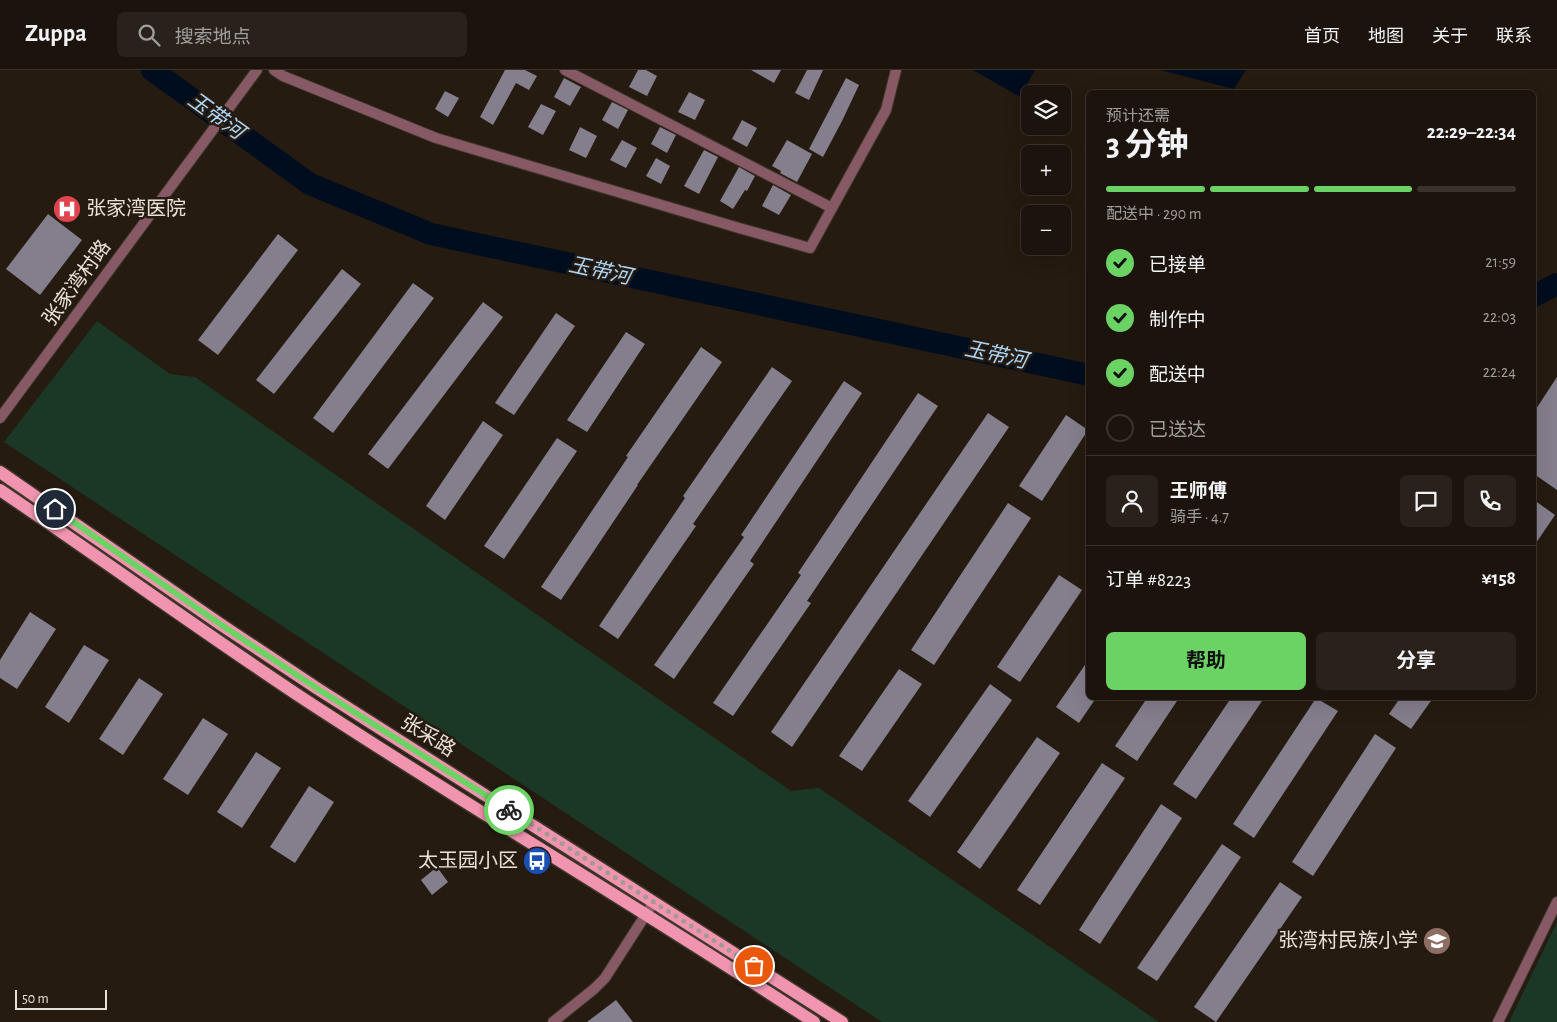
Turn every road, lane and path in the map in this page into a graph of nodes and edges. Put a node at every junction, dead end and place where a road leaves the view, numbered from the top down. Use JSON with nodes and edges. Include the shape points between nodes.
{"nodes":[{"id":1,"x":257,"y":70,"type":"edge"},
{"id":2,"x":274,"y":70,"type":"edge"},
{"id":3,"x":565,"y":70,"type":"edge"},
{"id":4,"x":896,"y":70,"type":"edge"},
{"id":5,"x":832,"y":208,"type":"junction"},
{"id":6,"x":0,"y":418,"type":"edge"},
{"id":7,"x":0,"y":472,"type":"edge"},
{"id":8,"x":0,"y":490,"type":"edge"},
{"id":9,"x":654,"y":902,"type":"junction"},
{"id":10,"x":1557,"y":902,"type":"edge"},
{"id":11,"x":646,"y":915,"type":"junction"},
{"id":12,"x":553,"y":1022,"type":"edge"},
{"id":13,"x":814,"y":1022,"type":"edge"},
{"id":14,"x":842,"y":1022,"type":"edge"},
{"id":15,"x":1498,"y":1022,"type":"edge"}],
"edges":[{"from":1,"to":6,"type":"street","name":"张家湾村路"},
{"from":2,"to":5,"type":"street","via":[[436,138],[810,248]]},
{"from":3,"to":5,"type":"street"},
{"from":4,"to":5,"type":"street","via":[[886,110]]},
{"from":7,"to":9,"type":"main road","name":"张采路","via":[[310,684]]},
{"from":8,"to":11,"type":"main road","name":"张采路","via":[[309,702]]},
{"from":9,"to":11,"type":"street"},
{"from":9,"to":14,"type":"main road","name":"张采路"},
{"from":10,"to":15,"type":"street"},
{"from":11,"to":12,"type":"street","via":[[604,978]]},
{"from":11,"to":13,"type":"main road","name":"张采路"}]}
